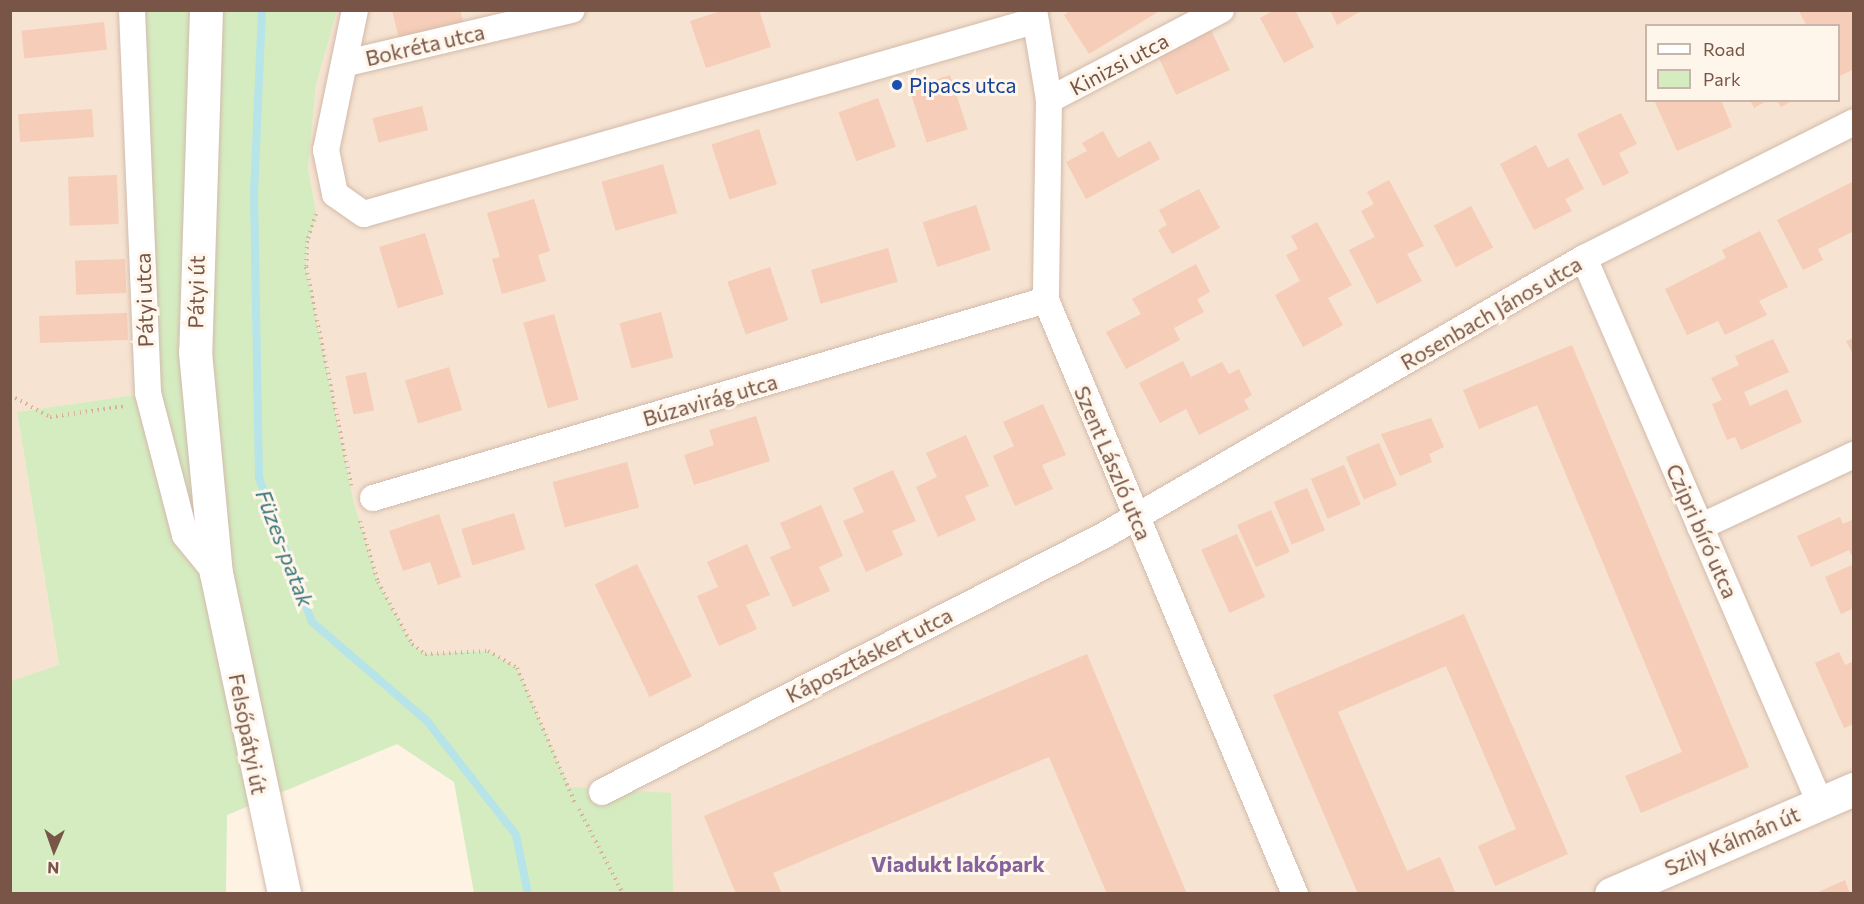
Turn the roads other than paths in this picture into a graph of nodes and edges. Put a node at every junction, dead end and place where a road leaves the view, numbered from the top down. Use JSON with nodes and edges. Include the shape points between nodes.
{"nodes":[{"id":1,"x":132,"y":10,"type":"edge"},
{"id":2,"x":206,"y":10,"type":"edge"},
{"id":3,"x":355,"y":10,"type":"edge"},
{"id":4,"x":572,"y":10,"type":"edge"},
{"id":5,"x":1221,"y":10,"type":"edge"},
{"id":6,"x":1034,"y":16,"type":"edge"},
{"id":7,"x":347,"y":63,"type":"junction"},
{"id":8,"x":1049,"y":100,"type":"junction"},
{"id":9,"x":1854,"y":122,"type":"edge"},
{"id":10,"x":1584,"y":258,"type":"junction"},
{"id":11,"x":1046,"y":300,"type":"junction"},
{"id":12,"x":1854,"y":455,"type":"edge"},
{"id":13,"x":361,"y":502,"type":"road end"},
{"id":14,"x":1136,"y":518,"type":"junction"},
{"id":15,"x":1700,"y":527,"type":"junction"},
{"id":16,"x":216,"y":573,"type":"junction"},
{"id":17,"x":1854,"y":789,"type":"edge"},
{"id":18,"x":602,"y":792,"type":"dead end"},
{"id":19,"x":1820,"y":803,"type":"junction"},
{"id":20,"x":284,"y":894,"type":"edge"},
{"id":21,"x":1295,"y":894,"type":"edge"},
{"id":22,"x":1611,"y":894,"type":"edge"}],
"edges":[{"from":1,"to":16,"type":"street","name":"Pátyi utca","via":[[150,403],[185,535]]},
{"from":2,"to":16,"type":"street","name":"Pátyi út","via":[[195,351]]},
{"from":3,"to":7,"type":"street"},
{"from":4,"to":7,"type":"street","name":"Bokréta utca"},
{"from":5,"to":8,"type":"street","name":"Kinizsi utca"},
{"from":6,"to":7,"type":"street","via":[[364,214],[335,194],[326,150]]},
{"from":6,"to":8,"type":"street","name":"Szent László utca"},
{"from":8,"to":11,"type":"street","name":"Szent László utca"},
{"from":9,"to":10,"type":"street","name":"Rosenbach János utca"},
{"from":10,"to":14,"type":"street","name":"Rosenbach János utca"},
{"from":10,"to":15,"type":"street","name":"Czipri bíró utca"},
{"from":11,"to":13,"type":"street","name":"Búzavirág utca"},
{"from":11,"to":14,"type":"street","name":"Szent László utca"},
{"from":12,"to":15,"type":"street"},
{"from":14,"to":18,"type":"street","name":"Káposztáskert utca"},
{"from":14,"to":21,"type":"street","name":"Szent László utca"},
{"from":15,"to":19,"type":"street","name":"Czipri bíró utca"},
{"from":16,"to":20,"type":"street","name":"Felsőpátyi út"},
{"from":17,"to":19,"type":"street","name":"Szily Kálmán út"},
{"from":19,"to":22,"type":"street","name":"Szily Kálmán út"}]}
